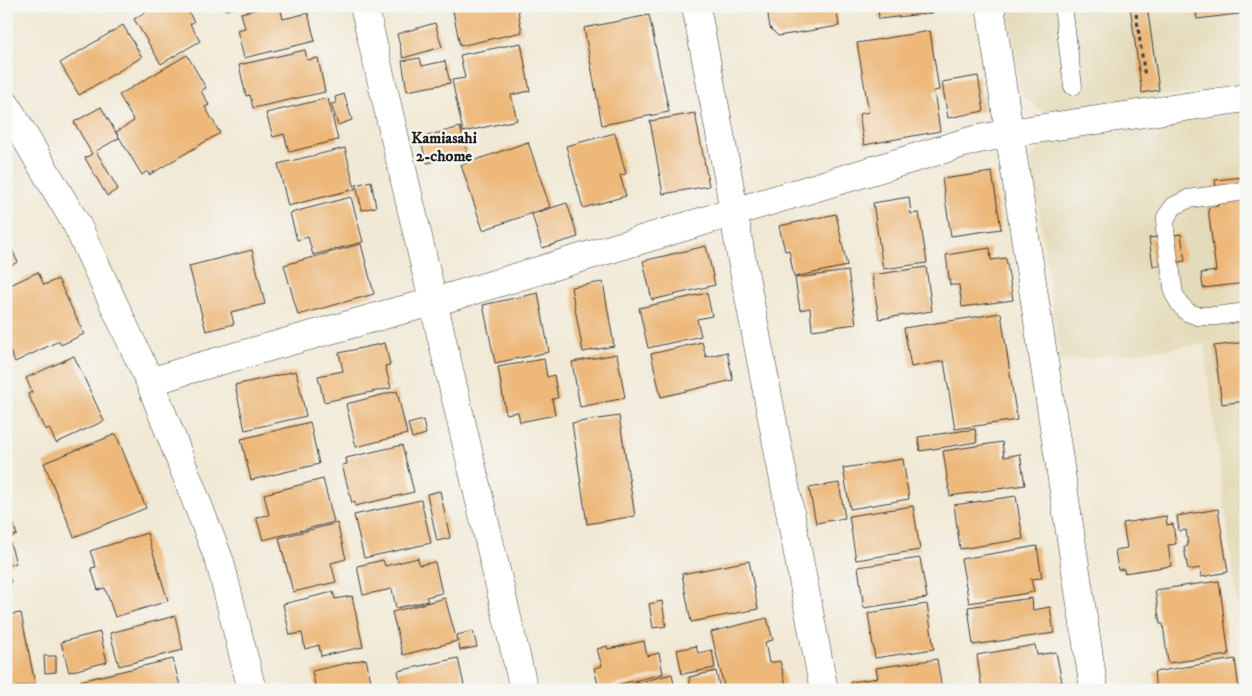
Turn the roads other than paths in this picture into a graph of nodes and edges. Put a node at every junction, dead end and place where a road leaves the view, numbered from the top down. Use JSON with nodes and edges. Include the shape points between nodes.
{"nodes":[{"id":1,"x":364,"y":6,"type":"edge"},
{"id":2,"x":696,"y":6,"type":"edge"},
{"id":3,"x":990,"y":6,"type":"edge"},
{"id":4,"x":1063,"y":6,"type":"edge"},
{"id":5,"x":1073,"y":86,"type":"dead end"},
{"id":6,"x":1246,"y":98,"type":"edge"},
{"id":7,"x":6,"y":105,"type":"edge"},
{"id":8,"x":1010,"y":133,"type":"junction"},
{"id":9,"x":1246,"y":191,"type":"edge"},
{"id":10,"x":734,"y":213,"type":"junction"},
{"id":11,"x":434,"y":302,"type":"junction"},
{"id":12,"x":1246,"y":312,"type":"edge"},
{"id":13,"x":150,"y":382,"type":"junction"},
{"id":14,"x":252,"y":690,"type":"edge"},
{"id":15,"x":524,"y":690,"type":"edge"},
{"id":16,"x":824,"y":690,"type":"edge"},
{"id":17,"x":1094,"y":690,"type":"edge"}],
"edges":[{"from":1,"to":11,"type":"street"},
{"from":2,"to":10,"type":"street"},
{"from":3,"to":8,"type":"street"},
{"from":4,"to":5,"type":"lane"},
{"from":6,"to":8,"type":"street"},
{"from":7,"to":13,"type":"street","via":[[77,225]]},
{"from":8,"to":10,"type":"street","via":[[974,140]]},
{"from":8,"to":17,"type":"street"},
{"from":9,"to":12,"type":"lane","via":[[1188,199],[1174,206],[1166,217],[1165,230],[1174,294],[1187,312],[1216,316]]},
{"from":10,"to":11,"type":"street"},
{"from":10,"to":16,"type":"street"},
{"from":11,"to":13,"type":"street"},
{"from":11,"to":15,"type":"street"},
{"from":13,"to":14,"type":"street","via":[[220,562]]}]}
